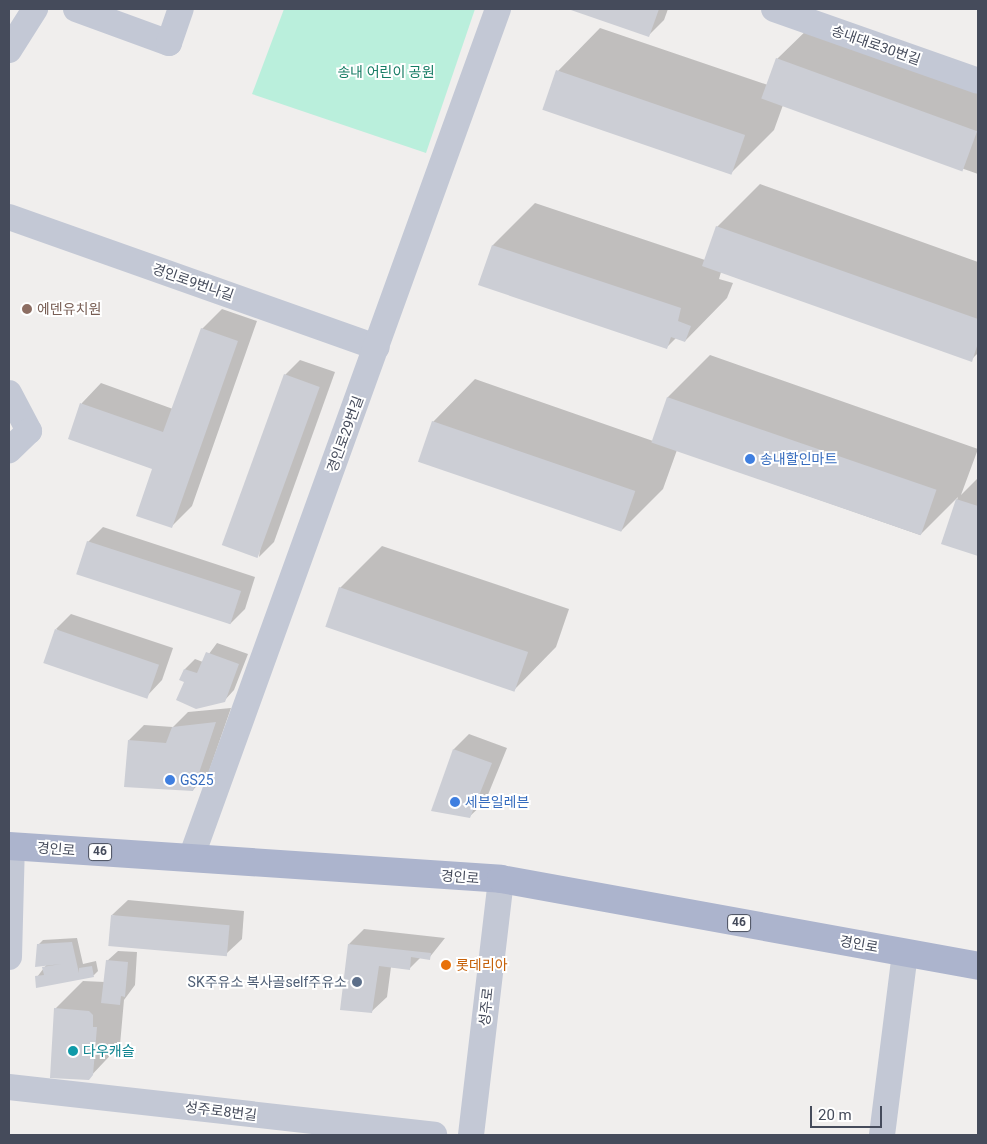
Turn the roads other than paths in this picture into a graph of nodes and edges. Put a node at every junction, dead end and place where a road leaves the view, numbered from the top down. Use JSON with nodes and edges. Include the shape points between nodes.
{"nodes":[{"id":1,"x":34,"y":9,"type":"edge"},
{"id":2,"x":76,"y":9,"type":"edge"},
{"id":3,"x":181,"y":9,"type":"edge"},
{"id":4,"x":498,"y":9,"type":"edge"},
{"id":5,"x":774,"y":9,"type":"edge"},
{"id":6,"x":9,"y":50,"type":"edge"},
{"id":7,"x":978,"y":81,"type":"edge"},
{"id":8,"x":9,"y":217,"type":"edge"},
{"id":9,"x":377,"y":347,"type":"junction"},
{"id":10,"x":9,"y":393,"type":"edge"},
{"id":11,"x":9,"y":450,"type":"edge"},
{"id":12,"x":11,"y":846,"type":"edge"},
{"id":13,"x":191,"y":858,"type":"junction"},
{"id":14,"x":500,"y":879,"type":"junction"},
{"id":15,"x":905,"y":952,"type":"junction"},
{"id":16,"x":9,"y":957,"type":"edge"},
{"id":17,"x":978,"y":966,"type":"edge"},
{"id":18,"x":9,"y":1087,"type":"edge"},
{"id":19,"x":434,"y":1135,"type":"edge"},
{"id":20,"x":472,"y":1135,"type":"edge"},
{"id":21,"x":882,"y":1135,"type":"edge"}],
"edges":[{"from":1,"to":6,"type":"street"},
{"from":2,"to":3,"type":"street","via":[[169,43]]},
{"from":4,"to":9,"type":"street","name":"경인로29번길"},
{"from":5,"to":7,"type":"street","name":"송내대로30번길"},
{"from":8,"to":9,"type":"street","name":"경인로9번나길"},
{"from":9,"to":13,"type":"street","name":"경인로29번길"},
{"from":10,"to":11,"type":"street","via":[[29,431]]},
{"from":12,"to":13,"type":"main road","name":"경인로","number":"46"},
{"from":12,"to":16,"type":"street"},
{"from":13,"to":14,"type":"main road","name":"경인로","number":"46"},
{"from":14,"to":15,"type":"main road","name":"경인로","number":"46"},
{"from":14,"to":20,"type":"street","name":"성주로"},
{"from":15,"to":17,"type":"main road","name":"경인로","number":"46"},
{"from":15,"to":21,"type":"street"},
{"from":18,"to":19,"type":"street","name":"성주로8번길"}]}
